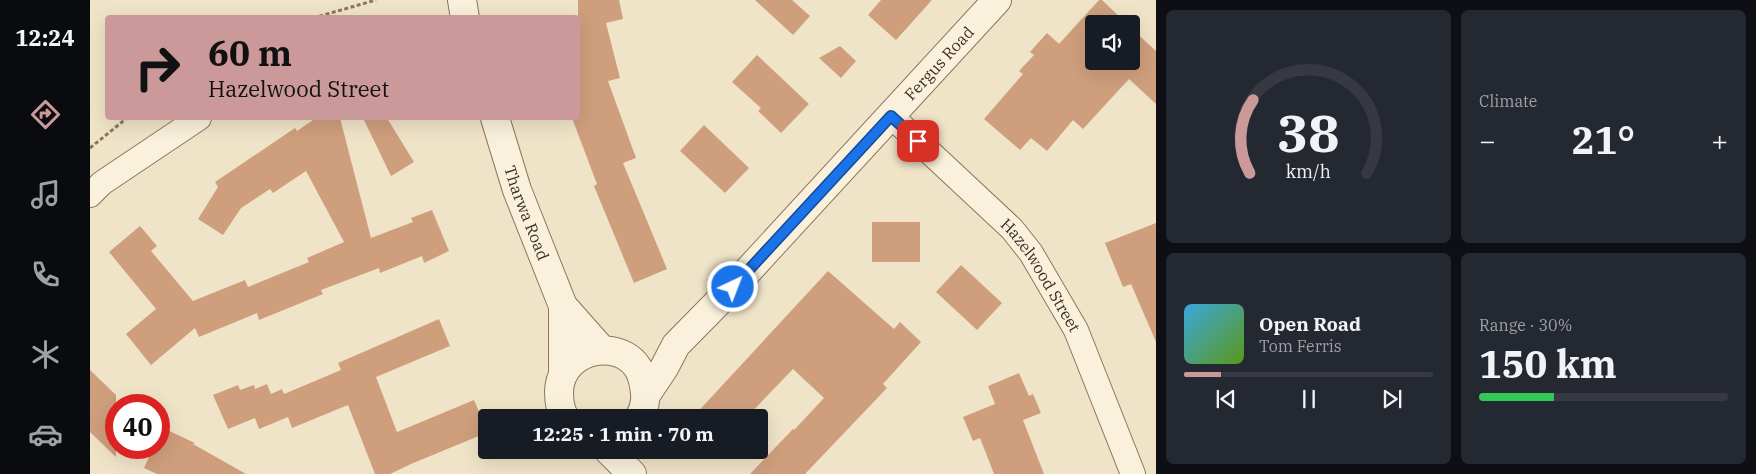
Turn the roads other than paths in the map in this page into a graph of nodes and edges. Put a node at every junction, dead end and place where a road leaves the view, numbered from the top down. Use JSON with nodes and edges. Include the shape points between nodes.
{"nodes":[{"id":1,"x":462,"y":0,"type":"edge"},
{"id":2,"x":997,"y":0,"type":"edge"},
{"id":3,"x":464,"y":15,"type":"edge"},
{"id":4,"x":891,"y":116,"type":"junction"},
{"id":5,"x":195,"y":120,"type":"edge"},
{"id":6,"x":496,"y":120,"type":"edge"},
{"id":7,"x":90,"y":195,"type":"edge"},
{"id":8,"x":563,"y":306,"type":"junction"},
{"id":9,"x":676,"y":345,"type":"junction"},
{"id":10,"x":614,"y":354,"type":"junction"},
{"id":11,"x":563,"y":374,"type":"junction"},
{"id":12,"x":643,"y":406,"type":"edge"},
{"id":13,"x":562,"y":409,"type":"edge"},
{"id":14,"x":617,"y":459,"type":"edge"},
{"id":15,"x":637,"y":459,"type":"edge"},
{"id":16,"x":632,"y":474,"type":"edge"},
{"id":17,"x":641,"y":474,"type":"edge"},
{"id":18,"x":1134,"y":474,"type":"edge"}],
"edges":[{"from":1,"to":3,"type":"street"},
{"from":2,"to":4,"type":"street","name":"Fergus Road"},
{"from":4,"to":9,"type":"street","name":"Fergus Road"},
{"from":4,"to":18,"type":"street","name":"Hazelwood Street","via":[[1012,229],[1031,253],[1076,330]]},
{"from":5,"to":7,"type":"street","via":[[102,183]]},
{"from":6,"to":8,"type":"street","name":"Tharwa Road","via":[[517,190]]},
{"from":8,"to":10,"type":"street","name":"Tharwa Road"},
{"from":8,"to":11,"type":"street","name":"Tharwa Road"},
{"from":9,"to":10,"type":"street","name":"Fergus Road","via":[[648,353]]},
{"from":9,"to":12,"type":"street","name":"Fergus Road"},
{"from":10,"to":11,"type":"street","name":"Fergus Road","via":[[590,352],[570,364]]},
{"from":10,"to":12,"type":"street","name":"Tharwa Road","via":[[635,365],[642,375]]},
{"from":11,"to":13,"type":"street","name":"Tharwa Road","via":[[559,387]]},
{"from":14,"to":16,"type":"street"},
{"from":15,"to":17,"type":"street"}]}
